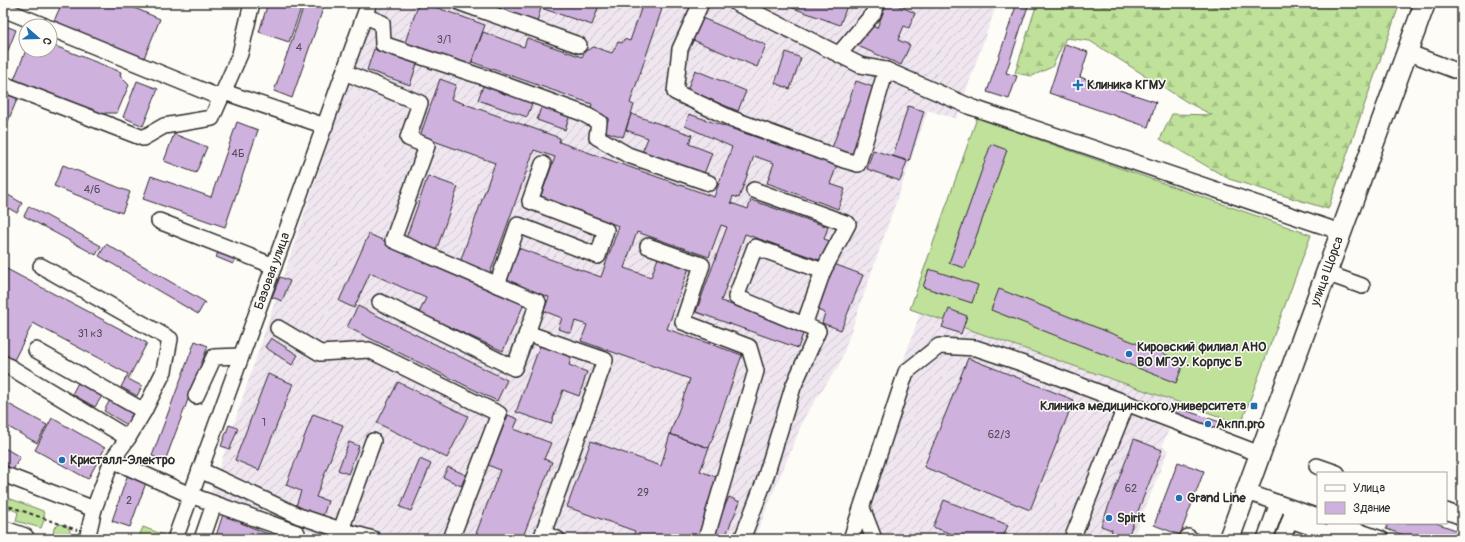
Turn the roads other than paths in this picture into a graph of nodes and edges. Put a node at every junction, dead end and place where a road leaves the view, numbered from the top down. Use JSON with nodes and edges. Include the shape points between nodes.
{"nodes":[{"id":1,"x":252,"y":3,"type":"edge"},
{"id":2,"x":461,"y":3,"type":"edge"},
{"id":3,"x":701,"y":3,"type":"edge"},
{"id":4,"x":736,"y":3,"type":"edge"},
{"id":5,"x":877,"y":3,"type":"edge"},
{"id":6,"x":1425,"y":3,"type":"edge"},
{"id":7,"x":3,"y":9,"type":"edge"},
{"id":8,"x":367,"y":10,"type":"edge"},
{"id":9,"x":25,"y":18,"type":"edge"},
{"id":10,"x":58,"y":31,"type":"edge"},
{"id":11,"x":579,"y":45,"type":"dead end"},
{"id":12,"x":1407,"y":52,"type":"junction"},
{"id":13,"x":840,"y":54,"type":"junction"},
{"id":14,"x":886,"y":70,"type":"junction"},
{"id":15,"x":1454,"y":70,"type":"dead end"},
{"id":16,"x":344,"y":72,"type":"junction"},
{"id":17,"x":3,"y":84,"type":"edge"},
{"id":18,"x":222,"y":95,"type":"junction"},
{"id":19,"x":325,"y":126,"type":"junction"},
{"id":20,"x":543,"y":164,"type":"dead end"},
{"id":21,"x":709,"y":183,"type":"dead end"},
{"id":22,"x":754,"y":190,"type":"dead end"},
{"id":23,"x":158,"y":221,"type":"dead end"},
{"id":24,"x":1341,"y":232,"type":"junction"},
{"id":25,"x":648,"y":246,"type":"dead end"},
{"id":26,"x":41,"y":266,"type":"dead end"},
{"id":27,"x":274,"y":266,"type":"junction"},
{"id":28,"x":823,"y":272,"type":"junction"},
{"id":29,"x":1326,"y":274,"type":"junction"},
{"id":30,"x":497,"y":285,"type":"junction"},
{"id":31,"x":1362,"y":286,"type":"dead end"},
{"id":32,"x":380,"y":302,"type":"dead end"},
{"id":33,"x":804,"y":325,"type":"junction"},
{"id":34,"x":278,"y":328,"type":"dead end"},
{"id":35,"x":528,"y":333,"type":"junction"},
{"id":36,"x":36,"y":350,"type":"dead end"},
{"id":37,"x":241,"y":356,"type":"junction"},
{"id":38,"x":3,"y":363,"type":"edge"},
{"id":39,"x":196,"y":396,"type":"dead end"},
{"id":40,"x":1127,"y":403,"type":"junction"},
{"id":41,"x":144,"y":411,"type":"junction"},
{"id":42,"x":128,"y":438,"type":"junction"},
{"id":43,"x":373,"y":441,"type":"dead end"},
{"id":44,"x":1260,"y":454,"type":"junction"},
{"id":45,"x":112,"y":460,"type":"junction"},
{"id":46,"x":1317,"y":466,"type":"dead end"},
{"id":47,"x":200,"y":470,"type":"junction"},
{"id":48,"x":1334,"y":472,"type":"edge"},
{"id":49,"x":3,"y":474,"type":"edge"},
{"id":50,"x":1247,"y":492,"type":"junction"},
{"id":51,"x":190,"y":495,"type":"junction"},
{"id":52,"x":1278,"y":503,"type":"junction"},
{"id":53,"x":214,"y":504,"type":"junction"},
{"id":54,"x":862,"y":508,"type":"junction"},
{"id":55,"x":94,"y":509,"type":"junction"},
{"id":56,"x":1447,"y":511,"type":"edge"},
{"id":57,"x":1292,"y":514,"type":"junction"},
{"id":58,"x":1317,"y":517,"type":"edge"},
{"id":59,"x":1462,"y":517,"type":"edge"},
{"id":60,"x":1338,"y":524,"type":"edge"},
{"id":61,"x":341,"y":530,"type":"junction"},
{"id":62,"x":3,"y":532,"type":"edge"},
{"id":63,"x":297,"y":533,"type":"dead end"},
{"id":64,"x":88,"y":537,"type":"edge"},
{"id":65,"x":547,"y":537,"type":"edge"},
{"id":66,"x":23,"y":539,"type":"edge"},
{"id":67,"x":175,"y":539,"type":"edge"},
{"id":68,"x":202,"y":539,"type":"edge"},
{"id":69,"x":373,"y":539,"type":"edge"},
{"id":70,"x":451,"y":539,"type":"edge"},
{"id":71,"x":706,"y":539,"type":"edge"},
{"id":72,"x":742,"y":539,"type":"edge"},
{"id":73,"x":851,"y":539,"type":"edge"},
{"id":74,"x":874,"y":539,"type":"edge"},
{"id":75,"x":1072,"y":539,"type":"edge"},
{"id":76,"x":1229,"y":539,"type":"edge"},
{"id":77,"x":1265,"y":539,"type":"edge"},
{"id":78,"x":1283,"y":539,"type":"edge"},
{"id":79,"x":1345,"y":539,"type":"edge"},
{"id":80,"x":1381,"y":539,"type":"edge"}],
"edges":[{"from":1,"to":18,"type":"street","via":[[240,54]]},
{"from":2,"to":11,"type":"street"},
{"from":3,"to":14,"type":"street","via":[[680,49],[675,92],[730,118],[844,160],[858,164]]},
{"from":4,"to":13,"type":"street"},
{"from":5,"to":13,"type":"street","via":[[873,14]]},
{"from":6,"to":12,"type":"main road","name":"улица Щорса"},
{"from":7,"to":9,"type":"street"},
{"from":8,"to":16,"type":"street","name":"Базовая улица"},
{"from":8,"to":21,"type":"street","via":[[382,23],[384,44],[582,113],[599,122],[597,137],[628,155]]},
{"from":10,"to":18,"type":"street"},
{"from":12,"to":15,"type":"street"},
{"from":12,"to":24,"type":"main road","name":"улица Щорса"},
{"from":13,"to":14,"type":"street","via":[[860,65]]},
{"from":14,"to":24,"type":"street","via":[[971,107]]},
{"from":16,"to":19,"type":"street","name":"Базовая улица"},
{"from":16,"to":30,"type":"street","via":[[420,103],[408,138],[427,146],[393,240]]},
{"from":17,"to":18,"type":"street","via":[[143,138],[164,126],[212,118]]},
{"from":18,"to":19,"type":"street"},
{"from":19,"to":27,"type":"street","name":"Базовая улица"},
{"from":20,"to":30,"type":"street","via":[[530,201],[606,230],[598,256],[518,225]]},
{"from":22,"to":28,"type":"street","via":[[848,224]]},
{"from":23,"to":27,"type":"street"},
{"from":24,"to":29,"type":"main road","name":"улица Щорса"},
{"from":25,"to":71,"type":"street","via":[[702,266],[684,322],[749,347],[756,371]]},
{"from":26,"to":41,"type":"street","via":[[170,339],[164,371]]},
{"from":27,"to":37,"type":"street","name":"Базовая улица"},
{"from":28,"to":33,"type":"street"},
{"from":28,"to":33,"type":"street","via":[[755,247],[736,297]]},
{"from":29,"to":31,"type":"street"},
{"from":29,"to":44,"type":"main road","name":"улица Щорса"},
{"from":30,"to":35,"type":"street","via":[[538,302]]},
{"from":32,"to":35,"type":"street","via":[[514,368]]},
{"from":33,"to":72,"type":"street","via":[[818,331],[793,387],[764,482]]},
{"from":34,"to":70,"type":"street","via":[[320,353],[369,350],[499,414]]},
{"from":35,"to":65,"type":"street","via":[[605,360]]},
{"from":36,"to":41,"type":"street"},
{"from":37,"to":39,"type":"street","via":[[214,357]]},
{"from":37,"to":47,"type":"street","name":"Базовая улица"},
{"from":38,"to":42,"type":"street"},
{"from":40,"to":44,"type":"street"},
{"from":40,"to":54,"type":"street","via":[[976,348],[939,346],[906,372]]},
{"from":40,"to":75,"type":"street"},
{"from":41,"to":42,"type":"street"},
{"from":42,"to":45,"type":"street"},
{"from":43,"to":61,"type":"street"},
{"from":44,"to":50,"type":"main road","name":"улица Щорса"},
{"from":45,"to":51,"type":"street"},
{"from":45,"to":55,"type":"street"},
{"from":46,"to":48,"type":"street"},
{"from":47,"to":51,"type":"street","name":"Базовая улица"},
{"from":47,"to":61,"type":"street","via":[[299,516]]},
{"from":49,"to":55,"type":"street"},
{"from":50,"to":52,"type":"street"},
{"from":50,"to":76,"type":"main road","name":"улица Щорса"},
{"from":51,"to":53,"type":"street"},
{"from":51,"to":67,"type":"street","name":"Базовая улица"},
{"from":52,"to":57,"type":"street"},
{"from":52,"to":77,"type":"street"},
{"from":53,"to":63,"type":"street"},
{"from":53,"to":68,"type":"street"},
{"from":54,"to":73,"type":"street"},
{"from":54,"to":74,"type":"street"},
{"from":55,"to":64,"type":"street"},
{"from":56,"to":59,"type":"street"},
{"from":57,"to":58,"type":"street"},
{"from":57,"to":78,"type":"street"},
{"from":57,"to":79,"type":"street"},
{"from":60,"to":80,"type":"street"},
{"from":61,"to":69,"type":"street"},
{"from":62,"to":66,"type":"highway"}]}
